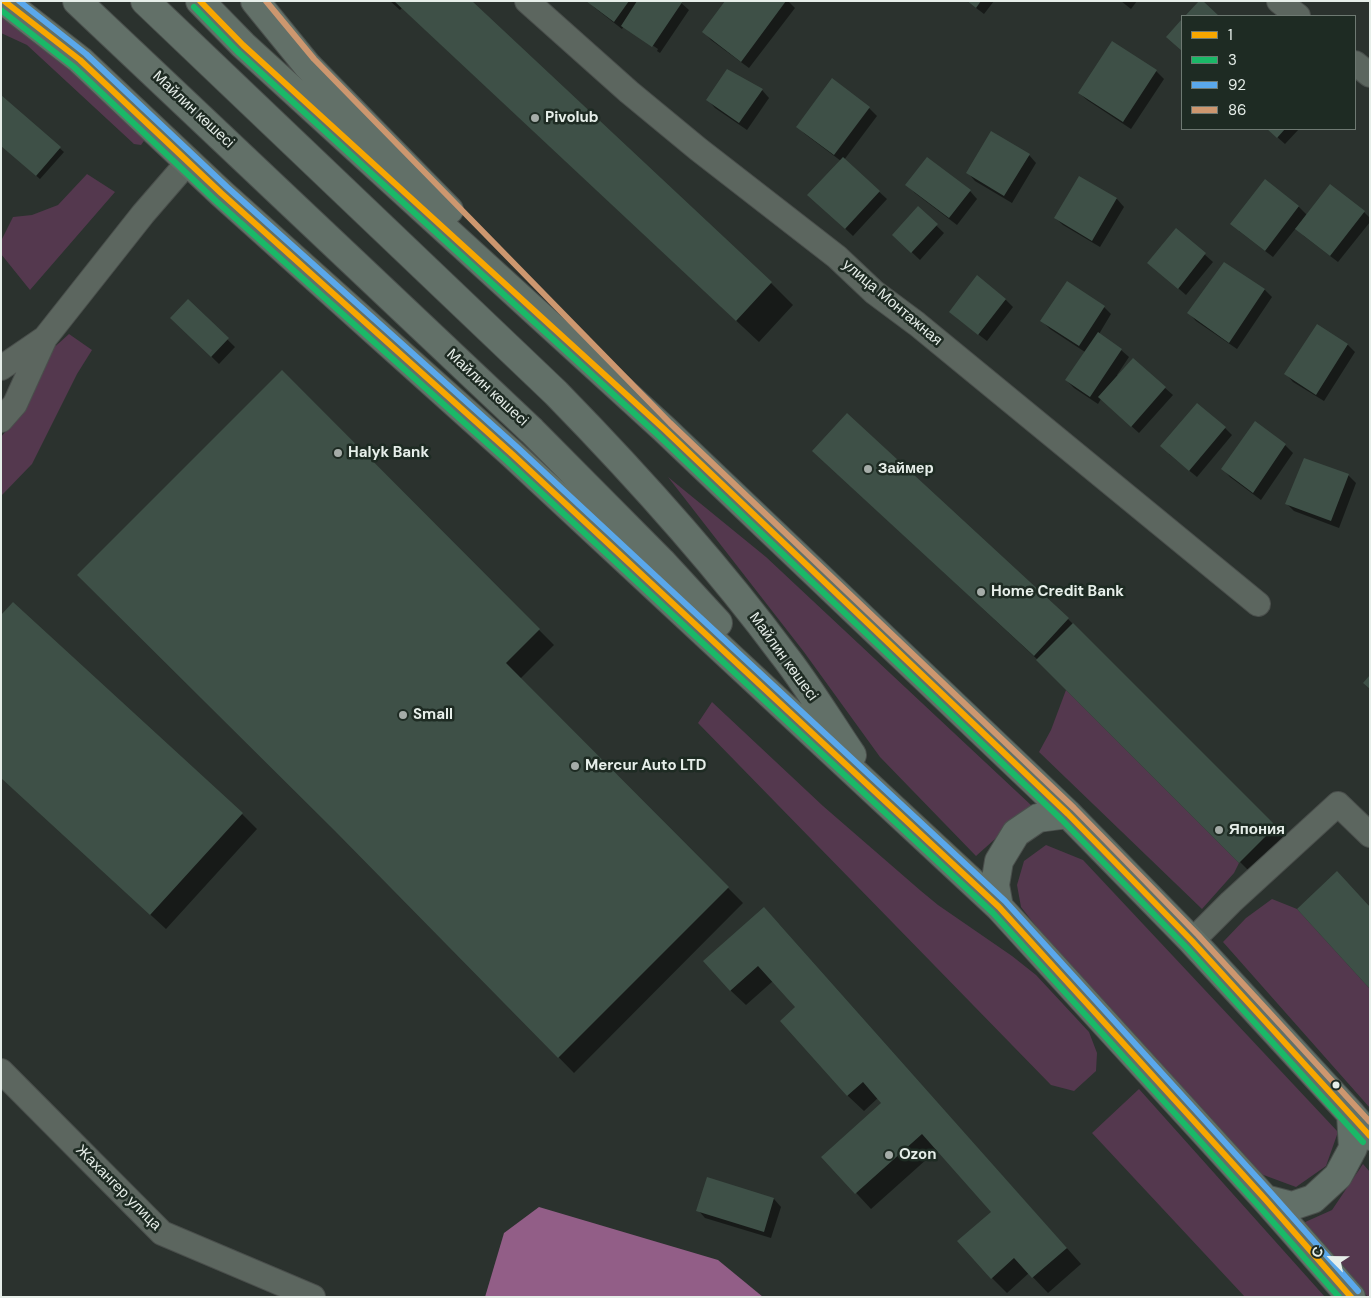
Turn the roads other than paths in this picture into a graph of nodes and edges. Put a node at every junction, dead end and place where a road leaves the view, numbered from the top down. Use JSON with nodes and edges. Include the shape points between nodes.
{"nodes":[{"id":1,"x":4,"y":1,"type":"edge"},
{"id":2,"x":77,"y":1,"type":"edge"},
{"id":3,"x":145,"y":1,"type":"edge"},
{"id":4,"x":200,"y":1,"type":"edge"},
{"id":5,"x":255,"y":1,"type":"edge"},
{"id":6,"x":527,"y":1,"type":"edge"},
{"id":7,"x":1280,"y":1,"type":"edge"},
{"id":8,"x":1297,"y":15,"type":"edge"},
{"id":9,"x":1356,"y":64,"type":"edge"},
{"id":10,"x":1370,"y":75,"type":"edge"},
{"id":11,"x":188,"y":162,"type":"junction"},
{"id":12,"x":45,"y":338,"type":"junction"},
{"id":13,"x":1,"y":368,"type":"edge"},
{"id":14,"x":1,"y":420,"type":"edge"},
{"id":15,"x":664,"y":429,"type":"junction"},
{"id":16,"x":1258,"y":604,"type":"dead end"},
{"id":17,"x":878,"y":793,"type":"junction"},
{"id":18,"x":1068,"y":814,"type":"junction"},
{"id":19,"x":1370,"y":835,"type":"edge"},
{"id":20,"x":999,"y":906,"type":"junction"},
{"id":21,"x":1192,"y":941,"type":"junction"},
{"id":22,"x":1,"y":1071,"type":"edge"},
{"id":23,"x":1351,"y":1114,"type":"junction"},
{"id":24,"x":1370,"y":1136,"type":"edge"},
{"id":25,"x":1265,"y":1199,"type":"junction"},
{"id":26,"x":313,"y":1297,"type":"edge"},
{"id":27,"x":1351,"y":1297,"type":"edge"}],
"edges":[{"from":1,"to":11,"type":"main road","name":"Майлин көшесі","via":[[80,60]]},
{"from":2,"to":17,"type":"main road","name":"Майлин көшесі","via":[[532,431]]},
{"from":3,"to":17,"type":"main road","name":"Майлин көшесі","via":[[556,393],[621,460],[697,545],[784,655]]},
{"from":4,"to":15,"type":"main road","via":[[243,45]]},
{"from":5,"to":15,"type":"main road","via":[[307,65]]},
{"from":6,"to":16,"type":"street","name":"улица Монтажная","via":[[698,149],[837,257],[874,292]]},
{"from":7,"to":8,"type":"street"},
{"from":9,"to":10,"type":"street"},
{"from":11,"to":12,"type":"street"},
{"from":11,"to":17,"type":"main road","name":"Майлин көшесі","via":[[512,454]]},
{"from":12,"to":13,"type":"street"},
{"from":12,"to":14,"type":"street","via":[[15,404]]},
{"from":15,"to":18,"type":"main road"},
{"from":17,"to":20,"type":"main road","name":"Майлин көшесі"},
{"from":18,"to":20,"type":"main road","via":[[1038,818],[1016,833],[999,861],[995,885]]},
{"from":18,"to":21,"type":"main road"},
{"from":19,"to":21,"type":"street","via":[[1338,804]]},
{"from":20,"to":25,"type":"main road","name":"Майлин көшесі"},
{"from":21,"to":23,"type":"main road"},
{"from":22,"to":26,"type":"street","name":"Жахангер улица","via":[[162,1233]]},
{"from":23,"to":24,"type":"main road"},
{"from":23,"to":25,"type":"main road","via":[[1353,1148],[1338,1176],[1313,1199],[1292,1206]]},
{"from":25,"to":27,"type":"main road","name":"Майлин көшесі"}]}
